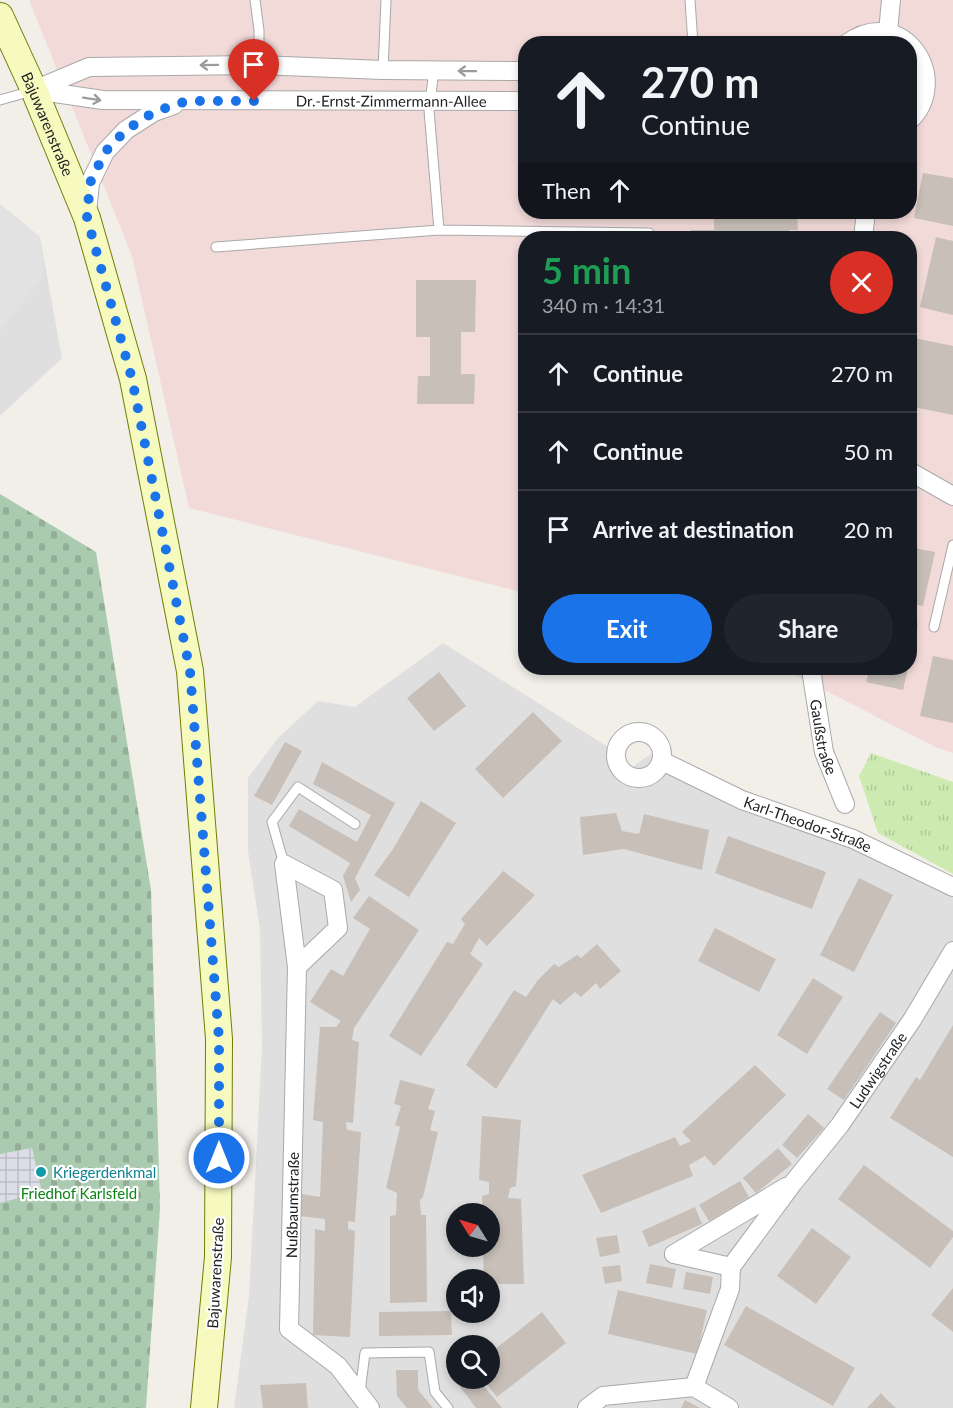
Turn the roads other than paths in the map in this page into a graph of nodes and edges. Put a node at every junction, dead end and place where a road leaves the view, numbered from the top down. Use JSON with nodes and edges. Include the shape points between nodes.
{"nodes":[{"id":1,"x":255,"y":0,"type":"edge"},
{"id":2,"x":386,"y":0,"type":"edge"},
{"id":3,"x":690,"y":0,"type":"edge"},
{"id":4,"x":891,"y":0,"type":"edge"},
{"id":5,"x":0,"y":16,"type":"edge"},
{"id":6,"x":888,"y":32,"type":"junction"},
{"id":7,"x":692,"y":36,"type":"edge"},
{"id":8,"x":858,"y":36,"type":"edge"},
{"id":9,"x":900,"y":36,"type":"edge"},
{"id":10,"x":917,"y":49,"type":"edge"},
{"id":11,"x":259,"y":65,"type":"junction"},
{"id":12,"x":383,"y":70,"type":"junction"},
{"id":13,"x":434,"y":70,"type":"junction"},
{"id":14,"x":518,"y":71,"type":"edge"},
{"id":15,"x":34,"y":90,"type":"junction"},
{"id":16,"x":0,"y":100,"type":"edge"},
{"id":17,"x":187,"y":101,"type":"junction"},
{"id":18,"x":518,"y":101,"type":"edge"},
{"id":19,"x":430,"y":103,"type":"junction"},
{"id":20,"x":917,"y":115,"type":"edge"},
{"id":21,"x":87,"y":218,"type":"junction"},
{"id":22,"x":439,"y":230,"type":"junction"},
{"id":23,"x":518,"y":231,"type":"edge"},
{"id":24,"x":216,"y":247,"type":"dead end"},
{"id":25,"x":917,"y":476,"type":"edge"},
{"id":26,"x":953,"y":496,"type":"edge"},
{"id":27,"x":953,"y":545,"type":"edge"},
{"id":28,"x":934,"y":627,"type":"dead end"},
{"id":29,"x":812,"y":675,"type":"edge"},
{"id":30,"x":662,"y":761,"type":"dead end"},
{"id":31,"x":845,"y":804,"type":"dead end"},
{"id":32,"x":355,"y":824,"type":"dead end"},
{"id":33,"x":284,"y":864,"type":"junction"},
{"id":34,"x":953,"y":886,"type":"edge"},
{"id":35,"x":953,"y":951,"type":"edge"},
{"id":36,"x":297,"y":967,"type":"junction"},
{"id":37,"x":794,"y":1183,"type":"junction"},
{"id":38,"x":731,"y":1267,"type":"junction"},
{"id":39,"x":694,"y":1387,"type":"junction"},
{"id":40,"x":365,"y":1401,"type":"edge"},
{"id":41,"x":204,"y":1408,"type":"edge"},
{"id":42,"x":448,"y":1408,"type":"edge"},
{"id":43,"x":587,"y":1408,"type":"edge"},
{"id":44,"x":729,"y":1408,"type":"edge"}],
"edges":[{"from":1,"to":11,"type":"lane"},
{"from":2,"to":12,"type":"lane"},
{"from":3,"to":7,"type":"lane"},
{"from":4,"to":6,"type":"street"},
{"from":5,"to":15,"type":"main road","name":"Bajuwarenstraße"},
{"from":6,"to":8,"type":"street"},
{"from":6,"to":9,"type":"street"},
{"from":10,"to":20,"type":"street","via":[[929,73],[929,88]]},
{"from":11,"to":12,"type":"street","name":"Dr.-Ernst-Zimmermann-Allee"},
{"from":11,"to":15,"type":"street","name":"Dr.-Ernst-Zimmermann-Allee","one_way":true,"via":[[89,66]]},
{"from":12,"to":13,"type":"street","name":"Dr.-Ernst-Zimmermann-Allee"},
{"from":14,"to":13,"type":"street","name":"Dr.-Ernst-Zimmermann-Allee","one_way":true},
{"from":13,"to":19,"type":"lane"},
{"from":15,"to":16,"type":"lane"},
{"from":15,"to":17,"type":"street","name":"Dr.-Ernst-Zimmermann-Allee","one_way":true,"via":[[103,100]]},
{"from":15,"to":21,"type":"main road","name":"Bajuwarenstraße"},
{"from":17,"to":19,"type":"street","name":"Dr.-Ernst-Zimmermann-Allee"},
{"from":17,"to":21,"type":"street","via":[[154,112],[126,130],[105,152],[90,183]]},
{"from":18,"to":19,"type":"street","name":"Dr.-Ernst-Zimmermann-Allee"},
{"from":19,"to":22,"type":"lane"},
{"from":21,"to":41,"type":"main road","name":"Bajuwarenstraße","via":[[132,379],[190,671],[219,1039],[218,1257]]},
{"from":22,"to":23,"type":"lane"},
{"from":22,"to":24,"type":"lane"},
{"from":25,"to":26,"type":"street"},
{"from":27,"to":28,"type":"lane"},
{"from":29,"to":31,"type":"street","name":"Gaußstraße","via":[[824,752]]},
{"from":30,"to":34,"type":"street","name":"Karl-Theodor-Straße","via":[[742,800],[852,839]]},
{"from":32,"to":33,"type":"lane","via":[[298,787],[272,822]]},
{"from":33,"to":36,"type":"street","name":"Nußbaumstraße"},
{"from":33,"to":36,"type":"street","via":[[333,890],[338,928]]},
{"from":35,"to":37,"type":"street","name":"Ludwigstraße","via":[[847,1116]]},
{"from":36,"to":40,"type":"street","name":"Nußbaumstraße","via":[[289,1329],[338,1366]]},
{"from":37,"to":38,"type":"street","name":"Ludwigstraße"},
{"from":37,"to":38,"type":"street","name":"Ludwigstraße","via":[[674,1254]]},
{"from":38,"to":39,"type":"street","name":"Ludwigstraße","via":[[730,1289]]},
{"from":39,"to":43,"type":"street","via":[[603,1396]]},
{"from":39,"to":44,"type":"street"},
{"from":40,"to":42,"type":"lane","via":[[365,1353],[429,1352],[435,1392]]}]}
